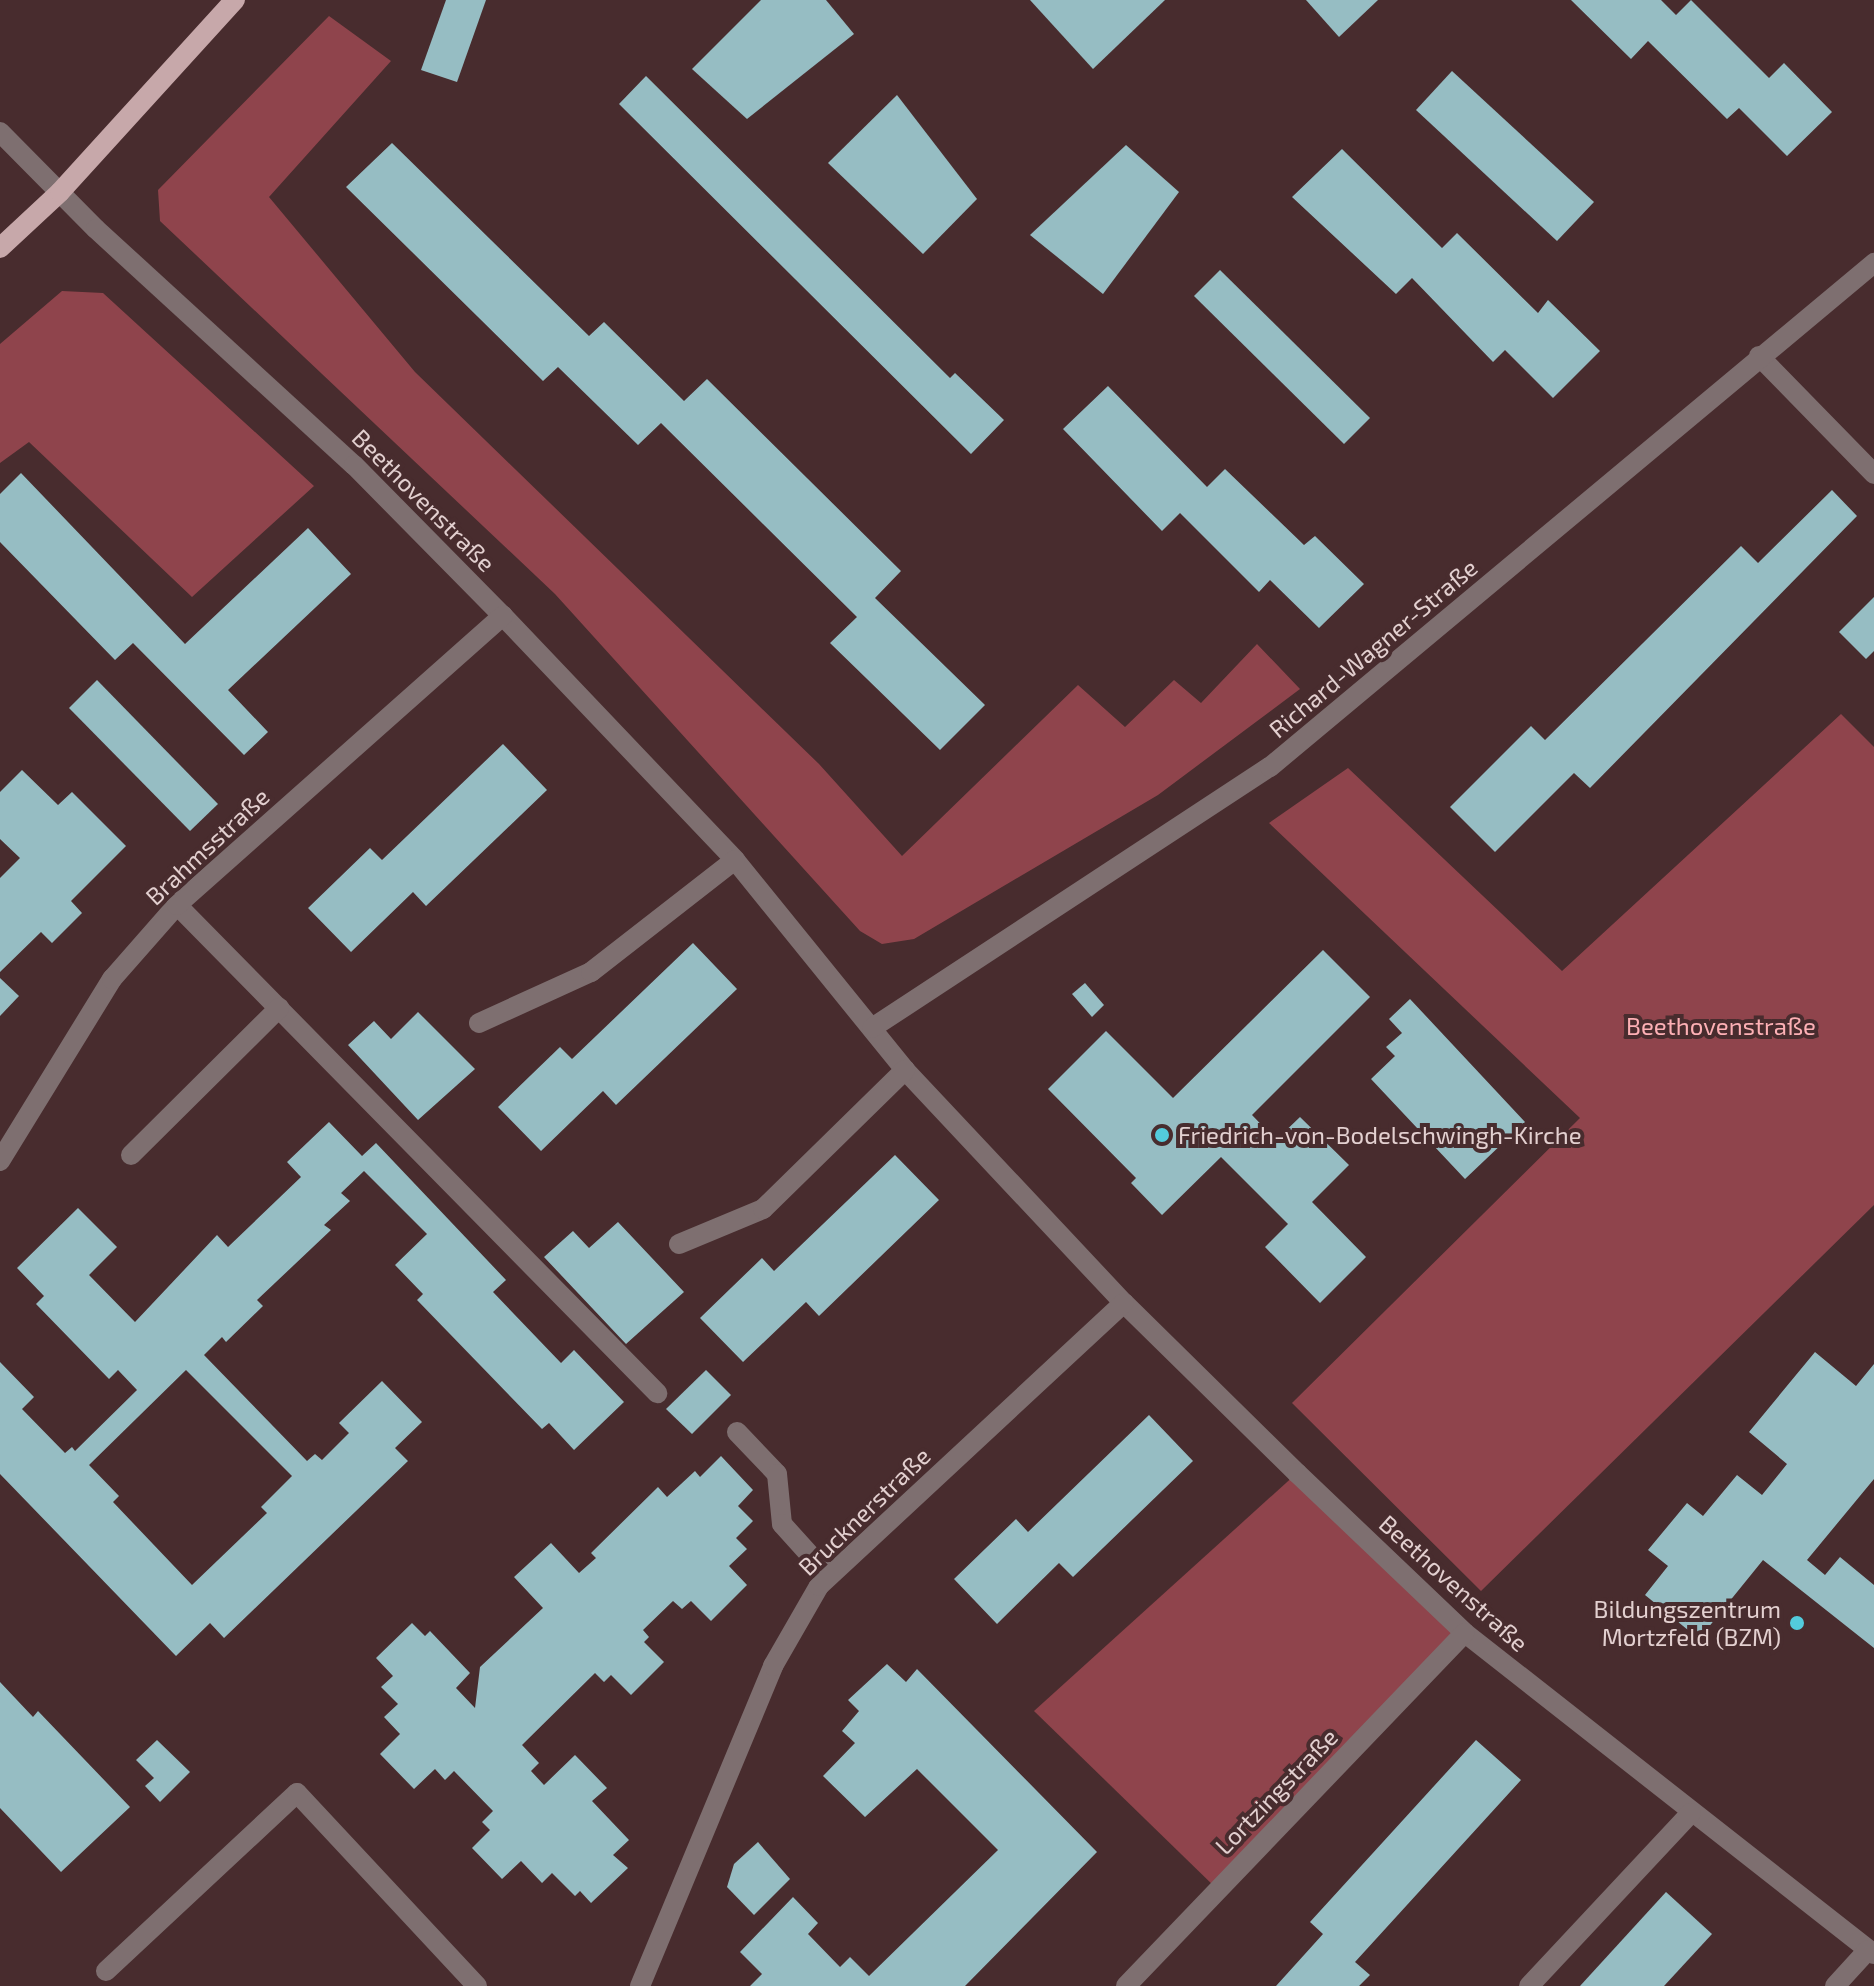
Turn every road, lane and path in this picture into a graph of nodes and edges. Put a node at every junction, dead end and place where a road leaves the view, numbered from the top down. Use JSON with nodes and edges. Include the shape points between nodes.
{"nodes":[{"id":1,"x":235,"y":0,"type":"edge"},
{"id":2,"x":0,"y":132,"type":"edge"},
{"id":3,"x":60,"y":192,"type":"junction"},
{"id":4,"x":0,"y":248,"type":"edge"},
{"id":5,"x":1874,"y":263,"type":"edge"},
{"id":6,"x":1759,"y":356,"type":"junction"},
{"id":7,"x":1874,"y":474,"type":"edge"},
{"id":8,"x":503,"y":616,"type":"junction"},
{"id":9,"x":735,"y":860,"type":"junction"},
{"id":10,"x":177,"y":905,"type":"junction"},
{"id":11,"x":279,"y":1008,"type":"junction"},
{"id":12,"x":479,"y":1023,"type":"dead end"},
{"id":13,"x":872,"y":1028,"type":"junction"},
{"id":14,"x":905,"y":1070,"type":"junction"},
{"id":15,"x":131,"y":1155,"type":"dead end"},
{"id":16,"x":0,"y":1161,"type":"edge"},
{"id":17,"x":679,"y":1244,"type":"dead end"},
{"id":18,"x":1124,"y":1303,"type":"junction"},
{"id":19,"x":657,"y":1393,"type":"dead end"},
{"id":20,"x":737,"y":1432,"type":"dead end"},
{"id":21,"x":829,"y":1576,"type":"junction"},
{"id":22,"x":1465,"y":1633,"type":"junction"},
{"id":23,"x":1691,"y":1813,"type":"junction"},
{"id":24,"x":1871,"y":1952,"type":"edge"},
{"id":25,"x":106,"y":1971,"type":"dead end"},
{"id":26,"x":477,"y":1986,"type":"edge"},
{"id":27,"x":640,"y":1986,"type":"edge"},
{"id":28,"x":1126,"y":1986,"type":"edge"},
{"id":29,"x":1529,"y":1986,"type":"edge"},
{"id":30,"x":1835,"y":1986,"type":"edge"}],
"edges":[{"from":1,"to":3,"type":"main road"},
{"from":2,"to":3,"type":"street","name":"Beethovenstraße"},
{"from":3,"to":4,"type":"main road"},
{"from":3,"to":8,"type":"street","name":"Beethovenstraße","via":[[354,465]]},
{"from":5,"to":6,"type":"street","name":"Richard-Wagner-Straße"},
{"from":6,"to":7,"type":"street"},
{"from":6,"to":13,"type":"street","name":"Richard-Wagner-Straße","via":[[1270,767]]},
{"from":8,"to":9,"type":"street","name":"Beethovenstraße"},
{"from":8,"to":10,"type":"street","name":"Brahmsstraße"},
{"from":9,"to":12,"type":"street","via":[[591,972]]},
{"from":9,"to":13,"type":"street","name":"Beethovenstraße"},
{"from":10,"to":11,"type":"street"},
{"from":10,"to":16,"type":"street","name":"Brahmsstraße","via":[[112,979]]},
{"from":11,"to":15,"type":"street"},
{"from":11,"to":19,"type":"street"},
{"from":13,"to":14,"type":"street","name":"Beethovenstraße"},
{"from":14,"to":17,"type":"street","via":[[763,1209]]},
{"from":14,"to":18,"type":"street","name":"Beethovenstraße"},
{"from":18,"to":21,"type":"street","name":"Brucknerstraße"},
{"from":18,"to":22,"type":"street","name":"Beethovenstraße"},
{"from":20,"to":21,"type":"street","via":[[777,1474],[782,1524]]},
{"from":21,"to":27,"type":"street","name":"Brucknerstraße","via":[[773,1666]]},
{"from":22,"to":23,"type":"street","name":"Beethovenstraße"},
{"from":22,"to":28,"type":"street","name":"Lortzingstraße"},
{"from":23,"to":24,"type":"street","name":"Beethovenstraße"},
{"from":23,"to":29,"type":"street"},
{"from":24,"to":30,"type":"street"},
{"from":25,"to":26,"type":"street","via":[[297,1793]]}]}
